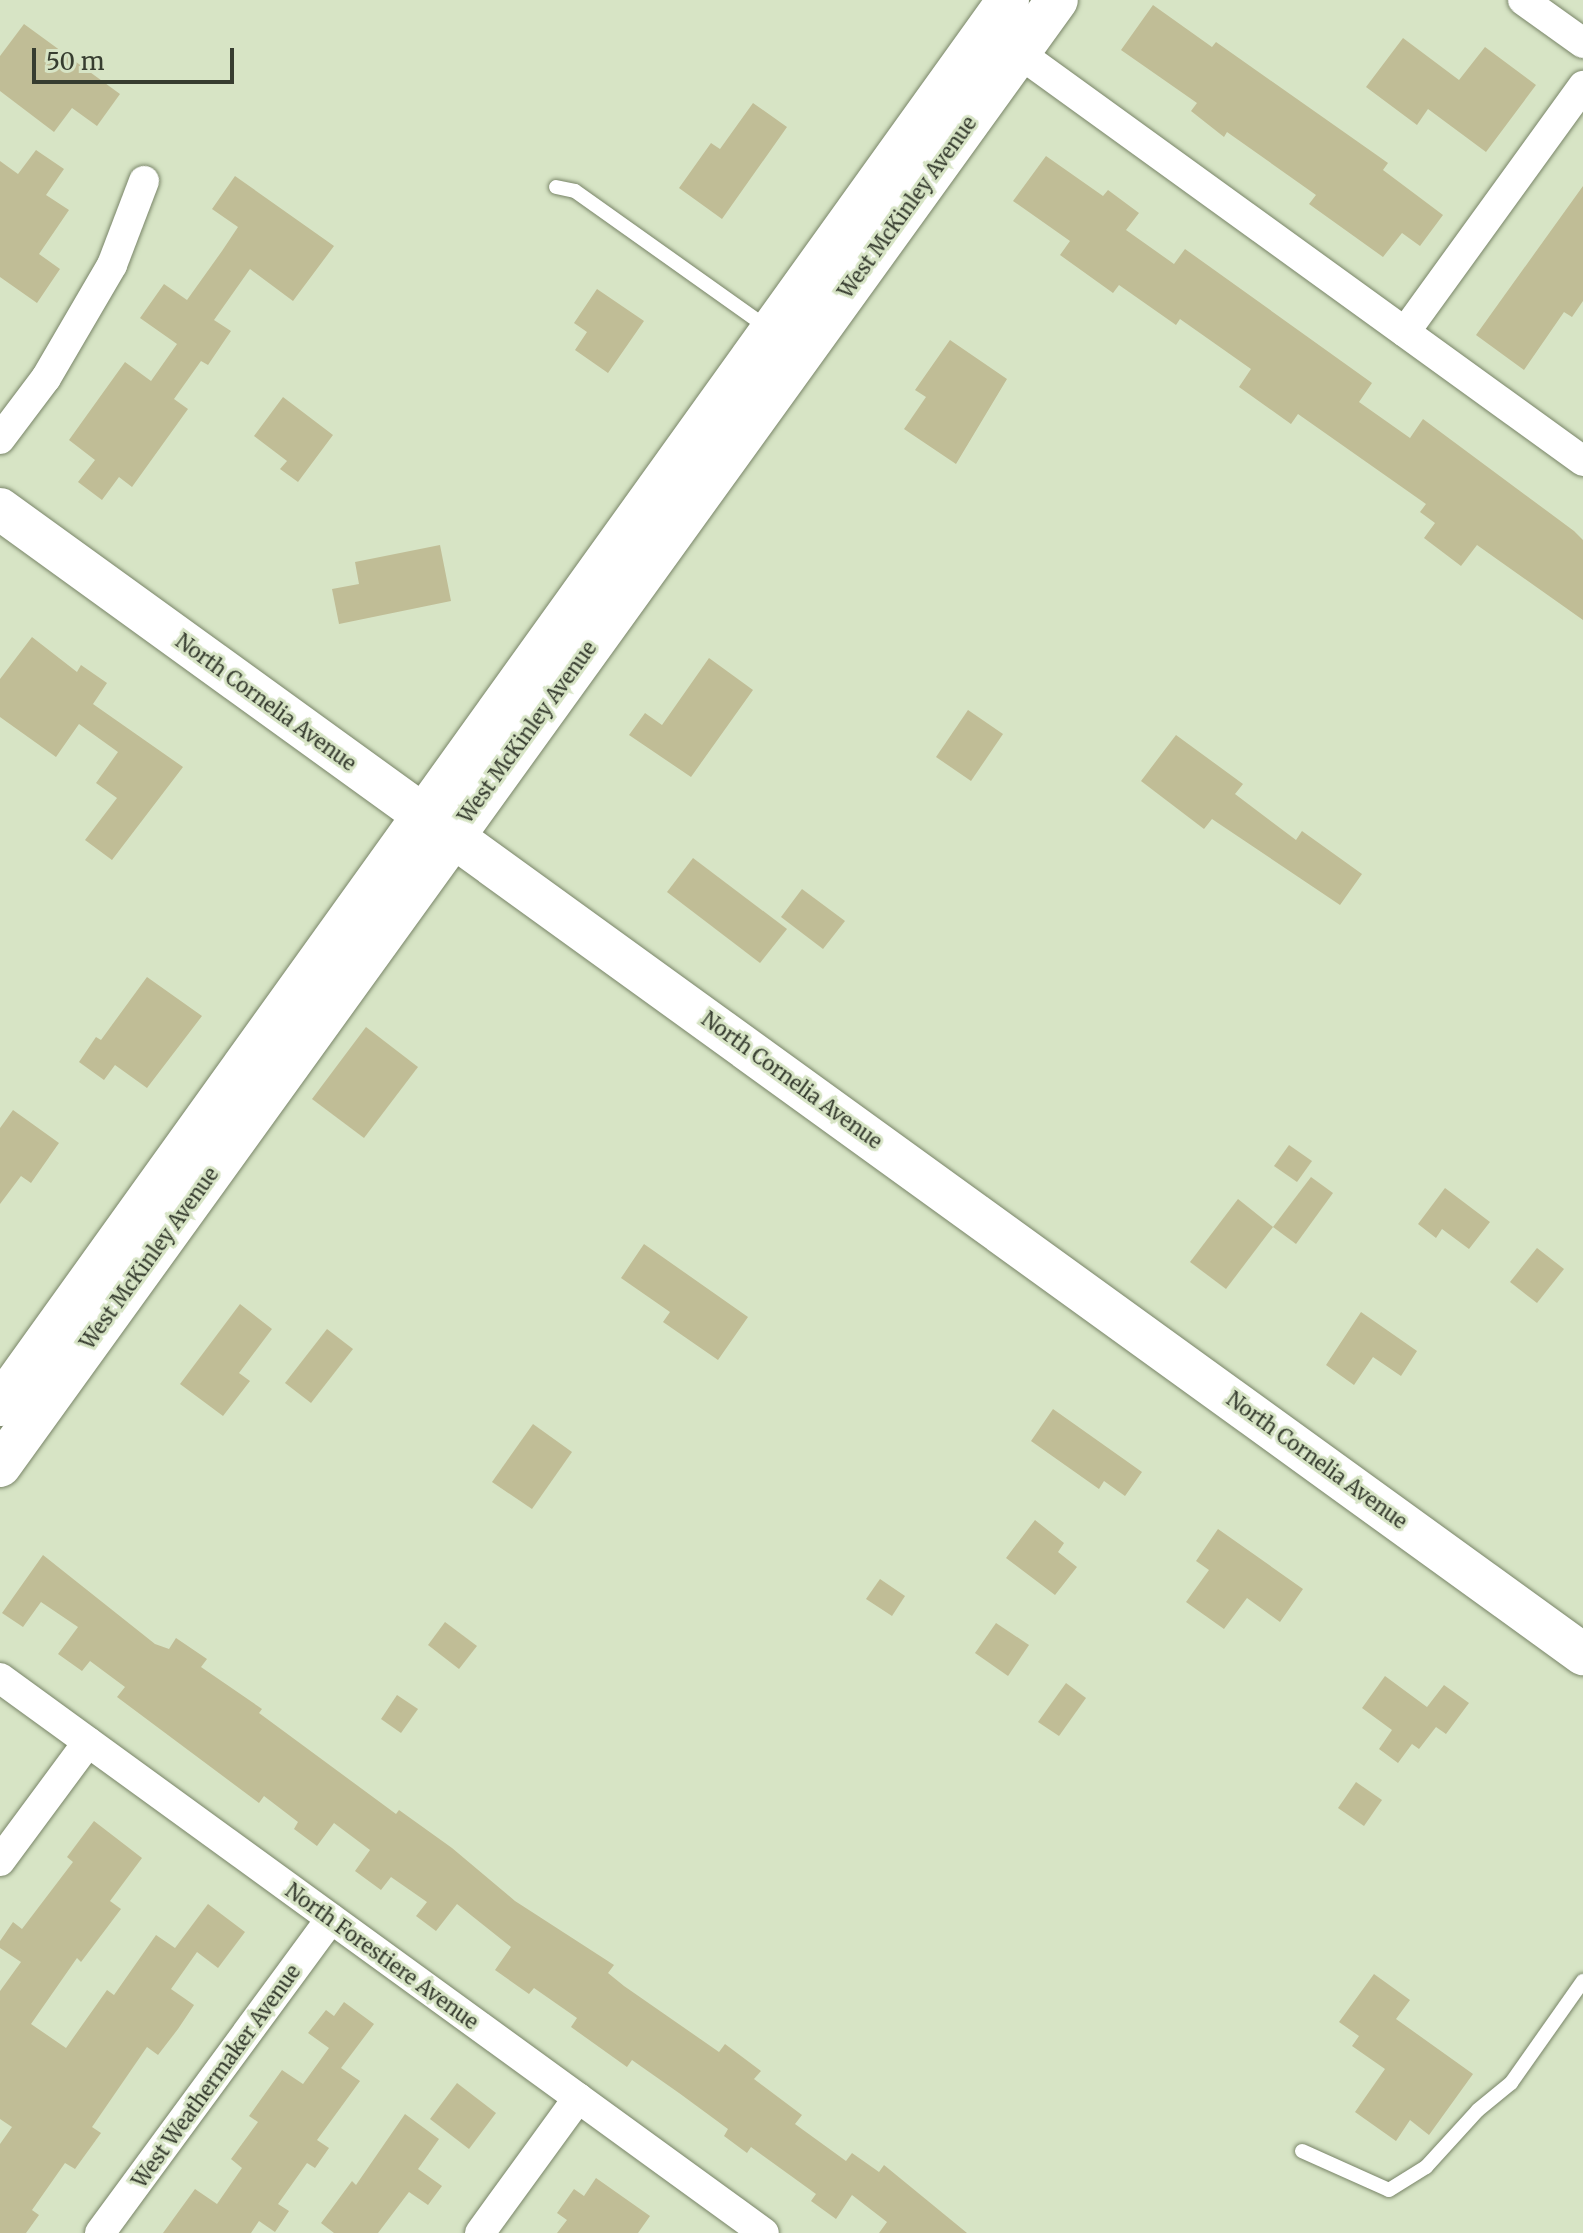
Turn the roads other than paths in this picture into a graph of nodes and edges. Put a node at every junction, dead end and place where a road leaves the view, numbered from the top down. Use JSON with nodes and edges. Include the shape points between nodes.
{"nodes":[{"id":1,"x":1008,"y":0,"type":"edge"},
{"id":2,"x":1057,"y":0,"type":"edge"},
{"id":3,"x":1523,"y":0,"type":"edge"},
{"id":4,"x":1583,"y":43,"type":"edge"},
{"id":5,"x":1019,"y":53,"type":"junction"},
{"id":6,"x":1583,"y":86,"type":"edge"},
{"id":7,"x":144,"y":181,"type":"dead end"},
{"id":8,"x":556,"y":187,"type":"dead end"},
{"id":9,"x":772,"y":330,"type":"junction"},
{"id":10,"x":1405,"y":332,"type":"junction"},
{"id":11,"x":0,"y":439,"type":"edge"},
{"id":12,"x":1583,"y":461,"type":"edge"},
{"id":13,"x":0,"y":509,"type":"edge"},
{"id":14,"x":438,"y":826,"type":"junction"},
{"id":15,"x":0,"y":1405,"type":"edge"},
{"id":16,"x":0,"y":1466,"type":"edge"},
{"id":17,"x":1583,"y":1654,"type":"edge"},
{"id":18,"x":0,"y":1678,"type":"edge"},
{"id":19,"x":88,"y":1742,"type":"junction"},
{"id":20,"x":0,"y":1861,"type":"edge"},
{"id":21,"x":331,"y":1919,"type":"junction"},
{"id":22,"x":1583,"y":1981,"type":"edge"},
{"id":23,"x":578,"y":2098,"type":"junction"},
{"id":24,"x":1302,"y":2151,"type":"dead end"},
{"id":25,"x":100,"y":2233,"type":"edge"},
{"id":26,"x":480,"y":2233,"type":"edge"},
{"id":27,"x":764,"y":2233,"type":"edge"}],
"edges":[{"from":1,"to":9,"type":"main road","name":"West McKinley Avenue"},
{"from":2,"to":5,"type":"main road","name":"West McKinley Avenue"},
{"from":3,"to":4,"type":"street"},
{"from":5,"to":10,"type":"street"},
{"from":5,"to":14,"type":"main road","name":"West McKinley Avenue"},
{"from":6,"to":10,"type":"street"},
{"from":7,"to":11,"type":"street","via":[[112,265],[46,378]]},
{"from":8,"to":9,"type":"lane","via":[[575,191]]},
{"from":9,"to":14,"type":"main road","name":"West McKinley Avenue"},
{"from":10,"to":12,"type":"street"},
{"from":13,"to":14,"type":"main road","name":"North Cornelia Avenue"},
{"from":14,"to":15,"type":"main road","name":"West McKinley Avenue"},
{"from":14,"to":16,"type":"main road","name":"West McKinley Avenue"},
{"from":14,"to":17,"type":"main road","name":"North Cornelia Avenue"},
{"from":18,"to":19,"type":"street","name":"North Forestiere Avenue"},
{"from":19,"to":20,"type":"street"},
{"from":19,"to":21,"type":"street","name":"North Forestiere Avenue"},
{"from":21,"to":23,"type":"street","name":"North Forestiere Avenue"},
{"from":21,"to":25,"type":"street","name":"West Weathermaker Avenue"},
{"from":22,"to":24,"type":"lane","via":[[1511,2083],[1426,2167],[1389,2190]]},
{"from":23,"to":26,"type":"street"},
{"from":23,"to":27,"type":"street","name":"North Forestiere Avenue"}]}
